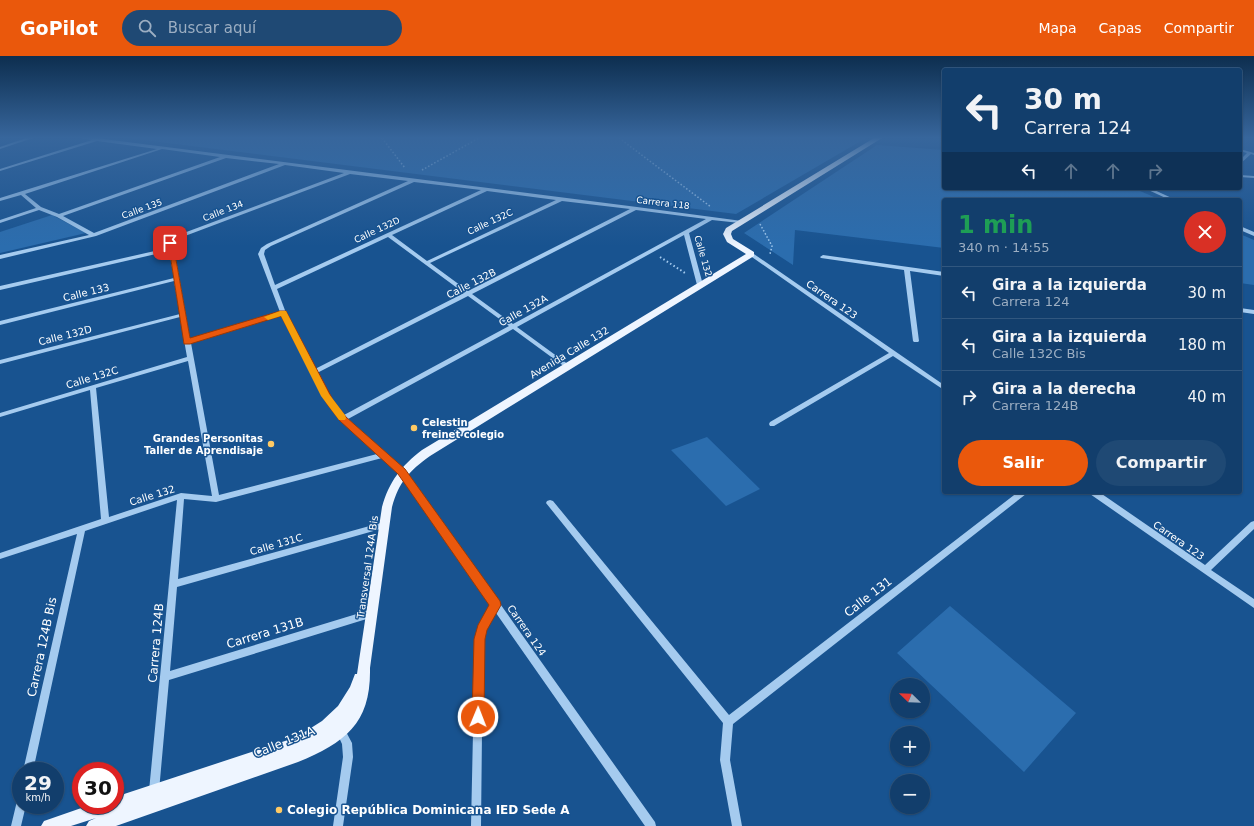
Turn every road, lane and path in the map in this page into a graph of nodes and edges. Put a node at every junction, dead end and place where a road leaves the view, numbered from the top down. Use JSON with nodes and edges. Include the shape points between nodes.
{"nodes":[{"id":1,"x":82,"y":174,"type":"edge"},
{"id":2,"x":176,"y":174,"type":"edge"},
{"id":3,"x":259,"y":174,"type":"edge"},
{"id":4,"x":346,"y":174,"type":"edge"},
{"id":5,"x":371,"y":174,"type":"edge"},
{"id":6,"x":410,"y":174,"type":"edge"},
{"id":7,"x":420,"y":174,"type":"edge"},
{"id":8,"x":666,"y":174,"type":"edge"},
{"id":9,"x":820,"y":174,"type":"edge"},
{"id":10,"x":1242,"y":176,"type":"edge"},
{"id":11,"x":1254,"y":177,"type":"edge"},
{"id":12,"x":413,"y":178,"type":"junction"},
{"id":13,"x":488,"y":189,"type":"junction"},
{"id":14,"x":1151,"y":190,"type":"edge"},
{"id":15,"x":22,"y":193,"type":"junction"},
{"id":16,"x":562,"y":198,"type":"junction"},
{"id":17,"x":1169,"y":198,"type":"edge"},
{"id":18,"x":0,"y":200,"type":"edge"},
{"id":19,"x":38,"y":208,"type":"junction"},
{"id":20,"x":637,"y":208,"type":"junction"},
{"id":21,"x":59,"y":216,"type":"junction"},
{"id":22,"x":712,"y":218,"type":"junction"},
{"id":23,"x":757,"y":218,"type":"dead end"},
{"id":24,"x":728,"y":220,"type":"junction"},
{"id":25,"x":0,"y":222,"type":"edge"},
{"id":26,"x":740,"y":222,"type":"junction"},
{"id":27,"x":1242,"y":229,"type":"edge"},
{"id":28,"x":686,"y":232,"type":"junction"},
{"id":29,"x":1254,"y":234,"type":"edge"},
{"id":30,"x":94,"y":235,"type":"junction"},
{"id":31,"x":388,"y":235,"type":"junction"},
{"id":32,"x":170,"y":246,"type":"junction"},
{"id":33,"x":650,"y":251,"type":"junction"},
{"id":34,"x":751,"y":254,"type":"junction"},
{"id":35,"x":0,"y":257,"type":"edge"},
{"id":36,"x":823,"y":257,"type":"dead end"},
{"id":37,"x":426,"y":263,"type":"junction"},
{"id":38,"x":767,"y":266,"type":"junction"},
{"id":39,"x":907,"y":269,"type":"junction"},
{"id":40,"x":688,"y":274,"type":"dead end"},
{"id":41,"x":942,"y":274,"type":"edge"},
{"id":42,"x":176,"y":279,"type":"junction"},
{"id":43,"x":700,"y":285,"type":"junction"},
{"id":44,"x":0,"y":288,"type":"edge"},
{"id":45,"x":274,"y":288,"type":"junction"},
{"id":46,"x":469,"y":294,"type":"junction"},
{"id":47,"x":1242,"y":310,"type":"edge"},
{"id":48,"x":1254,"y":312,"type":"edge"},
{"id":49,"x":283,"y":313,"type":"junction"},
{"id":50,"x":182,"y":315,"type":"junction"},
{"id":51,"x":0,"y":323,"type":"edge"},
{"id":52,"x":513,"y":326,"type":"junction"},
{"id":53,"x":916,"y":341,"type":"dead end"},
{"id":54,"x":187,"y":342,"type":"junction"},
{"id":55,"x":893,"y":353,"type":"junction"},
{"id":56,"x":190,"y":358,"type":"junction"},
{"id":57,"x":0,"y":362,"type":"edge"},
{"id":58,"x":567,"y":366,"type":"junction"},
{"id":59,"x":313,"y":372,"type":"junction"},
{"id":60,"x":942,"y":387,"type":"edge"},
{"id":61,"x":93,"y":388,"type":"junction"},
{"id":62,"x":0,"y":415,"type":"edge"},
{"id":63,"x":343,"y":419,"type":"junction"},
{"id":64,"x":772,"y":424,"type":"dead end"},
{"id":65,"x":384,"y":456,"type":"junction"},
{"id":66,"x":402,"y":472,"type":"junction"},
{"id":67,"x":1020,"y":494,"type":"edge"},
{"id":68,"x":1096,"y":494,"type":"edge"},
{"id":69,"x":182,"y":496,"type":"junction"},
{"id":70,"x":216,"y":499,"type":"junction"},
{"id":71,"x":550,"y":503,"type":"dead end"},
{"id":72,"x":105,"y":520,"type":"junction"},
{"id":73,"x":1254,"y":524,"type":"edge"},
{"id":74,"x":384,"y":525,"type":"junction"},
{"id":75,"x":82,"y":528,"type":"junction"},
{"id":76,"x":0,"y":556,"type":"edge"},
{"id":77,"x":1205,"y":570,"type":"junction"},
{"id":78,"x":173,"y":584,"type":"junction"},
{"id":79,"x":1254,"y":604,"type":"edge"},
{"id":80,"x":496,"y":605,"type":"junction"},
{"id":81,"x":373,"y":613,"type":"junction"},
{"id":82,"x":364,"y":668,"type":"junction"},
{"id":83,"x":164,"y":677,"type":"junction"},
{"id":84,"x":728,"y":722,"type":"junction"},
{"id":85,"x":341,"y":731,"type":"junction"},
{"id":86,"x":30,"y":762,"type":"edge"},
{"id":87,"x":154,"y":791,"type":"junction"},
{"id":88,"x":124,"y":802,"type":"edge"},
{"id":89,"x":19,"y":814,"type":"edge"},
{"id":90,"x":86,"y":814,"type":"edge"},
{"id":91,"x":16,"y":826,"type":"edge"},
{"id":92,"x":49,"y":826,"type":"edge"},
{"id":93,"x":94,"y":826,"type":"edge"},
{"id":94,"x":338,"y":826,"type":"edge"},
{"id":95,"x":476,"y":826,"type":"edge"},
{"id":96,"x":651,"y":826,"type":"edge"},
{"id":97,"x":737,"y":826,"type":"edge"}],
"edges":[{"from":1,"to":15,"type":"street"},
{"from":2,"to":21,"type":"street"},
{"from":3,"to":30,"type":"street","name":"Calle 135"},
{"from":4,"to":32,"type":"street","name":"Calle 134","via":[[175,238]]},
{"from":5,"to":12,"type":"street","name":"Carrera 118"},
{"from":6,"to":12,"type":"path"},
{"from":7,"to":12,"type":"path"},
{"from":8,"to":24,"type":"path"},
{"from":9,"to":26,"type":"main road"},
{"from":10,"to":11,"type":"street"},
{"from":12,"to":13,"type":"street","name":"Carrera 118"},
{"from":12,"to":45,"type":"street","name":"Carrera 124","via":[[263,249],[261,254]]},
{"from":13,"to":16,"type":"street","name":"Carrera 118"},
{"from":13,"to":31,"type":"street","name":"Calle 132D"},
{"from":14,"to":17,"type":"street"},
{"from":15,"to":18,"type":"street"},
{"from":15,"to":19,"type":"street"},
{"from":16,"to":20,"type":"street","name":"Carrera 118"},
{"from":16,"to":37,"type":"street","name":"Calle 132C"},
{"from":19,"to":21,"type":"street"},
{"from":19,"to":25,"type":"street"},
{"from":20,"to":22,"type":"street","name":"Carrera 118"},
{"from":20,"to":46,"type":"street","name":"Calle 132B"},
{"from":21,"to":30,"type":"street"},
{"from":22,"to":24,"type":"street","name":"Carrera 118"},
{"from":22,"to":28,"type":"street","name":"Calle 132A"},
{"from":23,"to":38,"type":"path","via":[[772,246]]},
{"from":24,"to":26,"type":"street","name":"Carrera 118"},
{"from":26,"to":34,"type":"main road","name":"Carrera 123","via":[[729,230],[728,237]]},
{"from":27,"to":29,"type":"street"},
{"from":28,"to":33,"type":"street","name":"Calle 132A"},
{"from":28,"to":43,"type":"street","name":"Calle 132"},
{"from":30,"to":35,"type":"street","name":"Calle 135"},
{"from":31,"to":37,"type":"street"},
{"from":31,"to":45,"type":"street","name":"Calle 132D"},
{"from":32,"to":42,"type":"street"},
{"from":32,"to":44,"type":"street","name":"Calle 134"},
{"from":33,"to":40,"type":"path"},
{"from":33,"to":52,"type":"street","name":"Calle 132A"},
{"from":34,"to":38,"type":"street","name":"Carrera 123"},
{"from":34,"to":43,"type":"main road","name":"Avenida Calle 132"},
{"from":36,"to":39,"type":"street"},
{"from":37,"to":46,"type":"street"},
{"from":38,"to":55,"type":"street","name":"Carrera 123"},
{"from":39,"to":41,"type":"street"},
{"from":39,"to":53,"type":"street"},
{"from":42,"to":50,"type":"street"},
{"from":42,"to":51,"type":"street","name":"Calle 133"},
{"from":43,"to":58,"type":"main road","name":"Avenida Calle 132"},
{"from":45,"to":49,"type":"street","name":"Carrera 124"},
{"from":46,"to":52,"type":"street"},
{"from":46,"to":59,"type":"street","name":"Calle 132B"},
{"from":47,"to":48,"type":"street"},
{"from":49,"to":54,"type":"street"},
{"from":49,"to":59,"type":"street","name":"Carrera 124"},
{"from":50,"to":54,"type":"street"},
{"from":50,"to":57,"type":"street","name":"Calle 132D"},
{"from":52,"to":58,"type":"street"},
{"from":52,"to":63,"type":"street","name":"Calle 132A"},
{"from":54,"to":56,"type":"street"},
{"from":55,"to":60,"type":"street","name":"Carrera 123"},
{"from":55,"to":64,"type":"street"},
{"from":56,"to":61,"type":"street","name":"Calle 132C"},
{"from":56,"to":70,"type":"street"},
{"from":58,"to":66,"type":"main road","name":"Avenida Calle 132","via":[[426,453]]},
{"from":59,"to":63,"type":"street","name":"Carrera 124","via":[[325,396]]},
{"from":61,"to":62,"type":"street","name":"Calle 132C"},
{"from":61,"to":72,"type":"street"},
{"from":63,"to":65,"type":"street","name":"Carrera 124"},
{"from":65,"to":66,"type":"street","name":"Carrera 124"},
{"from":65,"to":70,"type":"street","name":"Calle 132"},
{"from":66,"to":74,"type":"main road","name":"Transversal 124A Bis","via":[[390,493]]},
{"from":66,"to":80,"type":"street","name":"Carrera 124"},
{"from":67,"to":84,"type":"street","name":"Calle 131"},
{"from":68,"to":77,"type":"street","name":"Carrera 123"},
{"from":69,"to":70,"type":"street","name":"Calle 132"},
{"from":69,"to":72,"type":"street","name":"Calle 132"},
{"from":69,"to":78,"type":"street","name":"Carrera 124B"},
{"from":71,"to":84,"type":"street"},
{"from":72,"to":75,"type":"street","name":"Calle 132"},
{"from":73,"to":77,"type":"street"},
{"from":74,"to":78,"type":"street","name":"Calle 131C"},
{"from":74,"to":81,"type":"main road","name":"Transversal 124A Bis"},
{"from":75,"to":76,"type":"street","name":"Calle 132"},
{"from":75,"to":86,"type":"street","name":"Carrera 124B Bis"},
{"from":77,"to":79,"type":"street","name":"Carrera 123"},
{"from":78,"to":83,"type":"street","name":"Carrera 124B"},
{"from":80,"to":95,"type":"street","via":[[479,639]]},
{"from":80,"to":96,"type":"street","name":"Carrera 124"},
{"from":81,"to":82,"type":"main road","name":"Transversal 124A Bis"},
{"from":81,"to":83,"type":"street","name":"Carrera 131B"},
{"from":82,"to":85,"type":"main road","name":"Calle 131A","via":[[363,694],[359,705],[353,718]]},
{"from":82,"to":87,"type":"main road","name":"Calle 131A","via":[[355,693],[340,716],[314,736]]},
{"from":83,"to":87,"type":"street","name":"Carrera 124B"},
{"from":84,"to":97,"type":"street","via":[[725,760]]},
{"from":85,"to":93,"type":"main road","name":"Calle 131A","via":[[317,747],[298,755]]},
{"from":85,"to":94,"type":"street","via":[[347,743],[348,757]]},
{"from":87,"to":88,"type":"main road","name":"Calle 131A"},
{"from":89,"to":91,"type":"street"},
{"from":90,"to":92,"type":"main road","name":"Calle 131A"}]}
